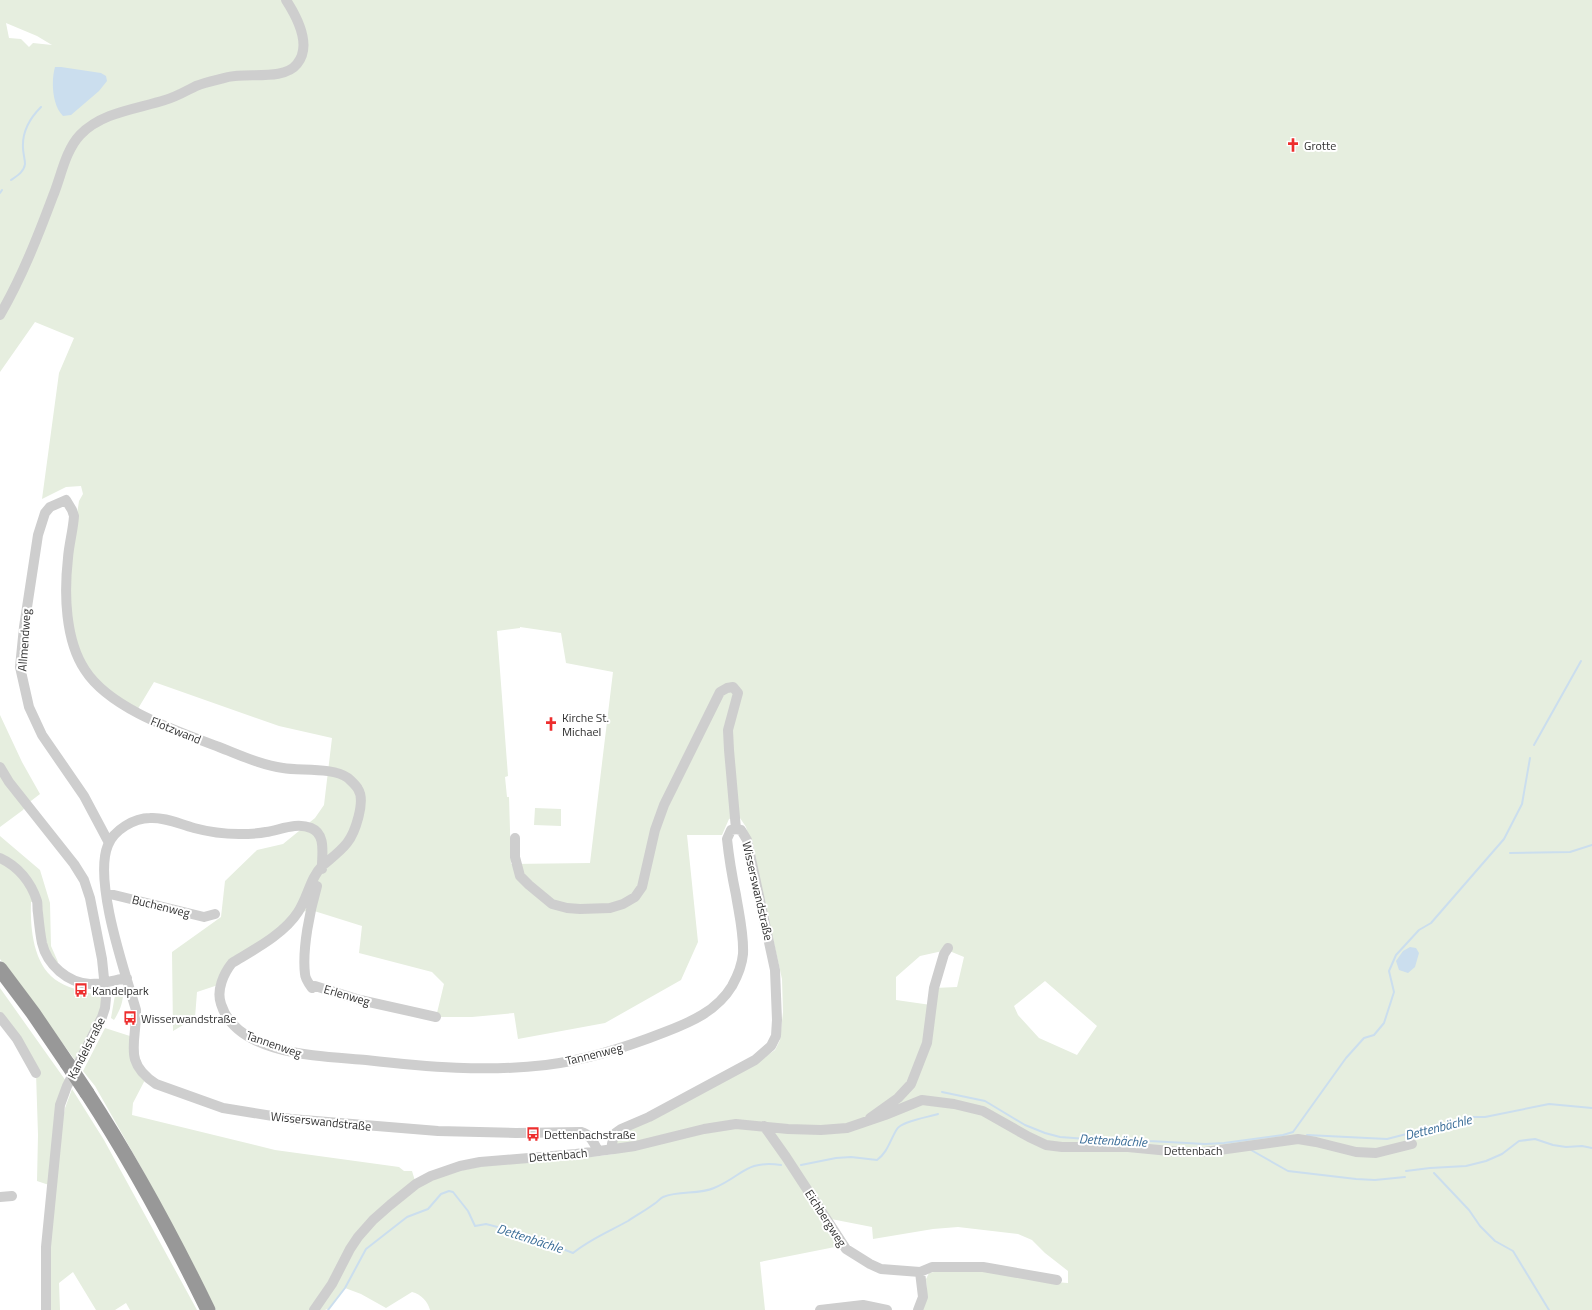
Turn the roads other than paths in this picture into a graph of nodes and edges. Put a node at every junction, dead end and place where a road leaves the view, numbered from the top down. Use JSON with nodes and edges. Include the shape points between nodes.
{"nodes":[{"id":1,"x":286,"y":0,"type":"edge"},
{"id":2,"x":0,"y":314,"type":"edge"},
{"id":3,"x":66,"y":500,"type":"joint"},
{"id":4,"x":0,"y":767,"type":"edge"},
{"id":5,"x":736,"y":829,"type":"junction"},
{"id":6,"x":515,"y":838,"type":"dead end"},
{"id":7,"x":109,"y":843,"type":"junction"},
{"id":8,"x":0,"y":858,"type":"edge"},
{"id":9,"x":322,"y":866,"type":"junction"},
{"id":10,"x":106,"y":893,"type":"junction"},
{"id":11,"x":215,"y":914,"type":"dead end"},
{"id":12,"x":948,"y":948,"type":"dead end"},
{"id":13,"x":0,"y":969,"type":"edge"},
{"id":14,"x":127,"y":978,"type":"junction"},
{"id":15,"x":104,"y":983,"type":"junction"},
{"id":16,"x":0,"y":1017,"type":"edge"},
{"id":17,"x":436,"y":1017,"type":"dead end"},
{"id":18,"x":36,"y":1073,"type":"dead end"},
{"id":19,"x":864,"y":1123,"type":"junction"},
{"id":20,"x":764,"y":1126,"type":"junction"},
{"id":21,"x":1412,"y":1144,"type":"dead end"},
{"id":22,"x":611,"y":1149,"type":"junction"},
{"id":23,"x":598,"y":1151,"type":"junction"},
{"id":24,"x":12,"y":1196,"type":"dead end"},
{"id":25,"x":0,"y":1197,"type":"edge"},
{"id":26,"x":920,"y":1272,"type":"junction"},
{"id":27,"x":1057,"y":1280,"type":"dead end"},
{"id":28,"x":46,"y":1310,"type":"edge"},
{"id":29,"x":208,"y":1310,"type":"edge"},
{"id":30,"x":314,"y":1310,"type":"edge"},
{"id":31,"x":820,"y":1310,"type":"edge"},
{"id":32,"x":887,"y":1310,"type":"edge"},
{"id":33,"x":918,"y":1310,"type":"edge"}],
"edges":[{"from":1,"to":2,"type":"street","via":[[298,22],[304,52],[297,65],[285,73],[230,76],[198,86],[167,100],[129,109],[104,119],[80,134],[68,155],[26,263]]},
{"from":3,"to":7,"type":"street","name":"Allmendweg","via":[[50,508],[45,513],[41,525],[30,581],[20,667],[29,707],[42,735],[84,796]]},
{"from":3,"to":9,"type":"street","name":"Flotzwand","via":[[74,516],[66,573],[69,626],[73,646],[85,671],[117,701],[157,722],[260,763],[283,768],[332,772],[347,777],[359,789],[361,806],[347,843]]},
{"from":4,"to":15,"type":"street","name":"Kandelstraße","via":[[84,880],[97,931]]},
{"from":5,"to":6,"type":"street","name":"Wisserswandstraße","via":[[728,730],[738,693],[733,687],[720,692],[664,805],[655,830],[642,887],[635,897],[610,908],[580,909],[552,904],[520,876],[515,857]]},
{"from":5,"to":9,"type":"street","name":"Tannenweg","via":[[731,830],[727,839],[740,917],[743,955],[739,971],[723,999],[692,1021],[653,1037],[595,1056],[547,1065],[446,1067],[311,1056],[291,1052],[242,1033],[224,1013],[220,1000],[221,984],[227,970],[232,963],[285,929],[306,900],[316,872]]},
{"from":5,"to":22,"type":"street","name":"Wisserswandstraße","via":[[741,830],[747,840],[775,970],[776,1036],[771,1046],[755,1060],[649,1117],[621,1129],[614,1134]]},
{"from":7,"to":9,"type":"street","name":"Tannenweg","via":[[132,822],[149,818],[168,820],[223,834],[253,834],[302,826],[312,828],[321,838]]},
{"from":7,"to":10,"type":"street","via":[[104,872]]},
{"from":8,"to":15,"type":"street","via":[[19,870],[29,883],[37,901],[43,945],[54,967],[64,976],[74,980],[90,984]]},
{"from":9,"to":17,"type":"street","name":"Erlenweg","via":[[311,910],[305,950],[305,975],[312,988],[315,986],[360,1000]]},
{"from":10,"to":11,"type":"street","name":"Buchenweg","via":[[204,917]]},
{"from":10,"to":14,"type":"street"},
{"from":12,"to":19,"type":"street","name":"Dettenbach","via":[[934,988],[927,1043],[911,1084],[898,1098]]},
{"from":13,"to":29,"type":"highway","bridge":true,"via":[[33,1013],[107,1124],[177,1248]]},
{"from":14,"to":15,"type":"street"},
{"from":14,"to":23,"type":"street","name":"Wisserswandstraße","via":[[136,1010],[133,1037],[135,1060],[146,1078],[160,1086],[223,1108],[291,1119],[438,1131],[581,1132],[592,1139]]},
{"from":15,"to":28,"type":"street","name":"Kandelstraße","via":[[106,1008],[65,1090],[58,1116],[46,1247]]},
{"from":16,"to":18,"type":"street","via":[[17,1039]]},
{"from":19,"to":20,"type":"street","name":"Dettenbach","via":[[847,1128],[821,1130]]},
{"from":19,"to":21,"type":"street","name":"Dettenbach","via":[[922,1100],[983,1111],[1046,1145],[1062,1147],[1128,1147],[1205,1152],[1298,1139],[1376,1154]]},
{"from":20,"to":22,"type":"street","name":"Dettenbach","via":[[736,1124]]},
{"from":20,"to":26,"type":"street","name":"Eichbergweg","via":[[846,1250],[881,1269]]},
{"from":22,"to":23,"type":"street","name":"Dettenbach"},
{"from":23,"to":30,"type":"street","name":"Dettenbach","via":[[480,1162],[423,1180],[390,1205],[358,1237]]},
{"from":24,"to":25,"type":"street"},
{"from":26,"to":27,"type":"street","name":"Eichbergweg","via":[[932,1267],[983,1267]]},
{"from":26,"to":33,"type":"street","via":[[923,1297]]},
{"from":31,"to":32,"type":"street","via":[[863,1305]]}]}
